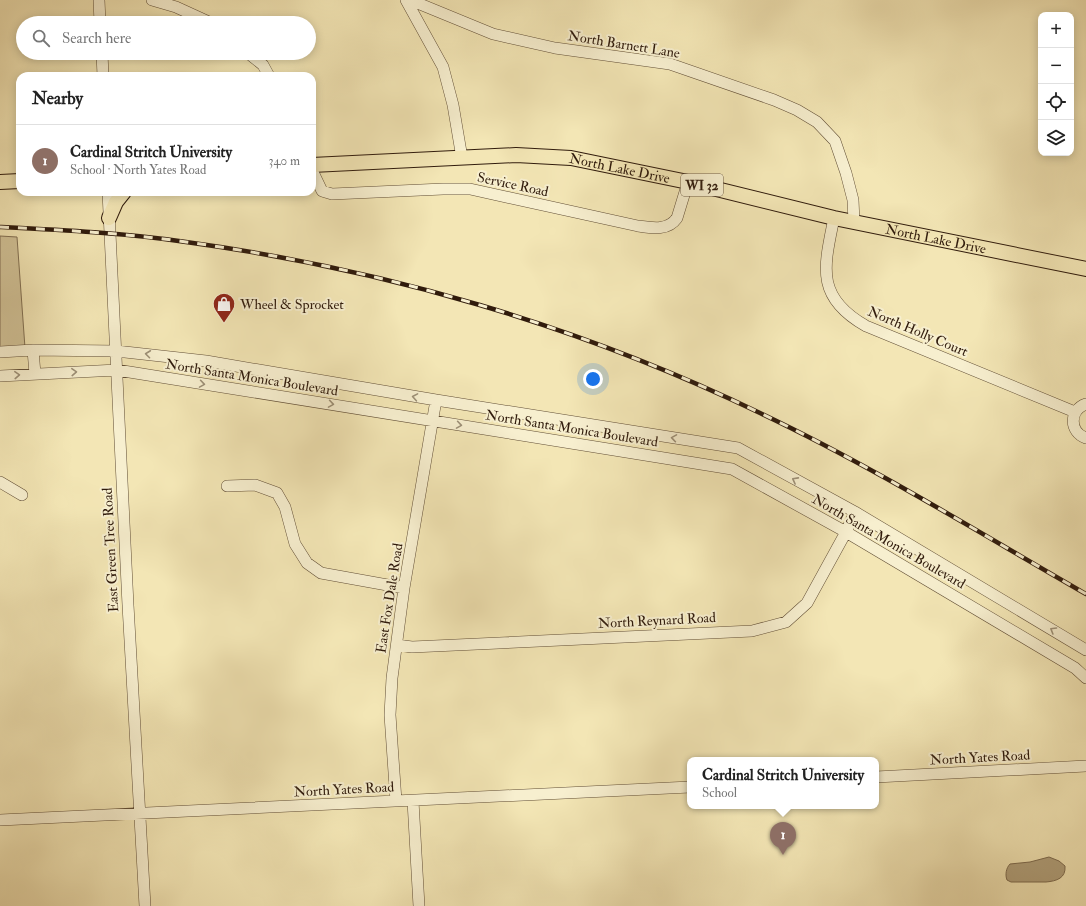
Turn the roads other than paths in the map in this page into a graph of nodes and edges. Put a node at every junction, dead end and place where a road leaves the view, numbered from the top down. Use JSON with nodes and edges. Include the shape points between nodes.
{"nodes":[{"id":1,"x":99,"y":0,"type":"edge"},
{"id":2,"x":152,"y":0,"type":"edge"},
{"id":3,"x":406,"y":0,"type":"edge"},
{"id":4,"x":410,"y":0,"type":"edge"},
{"id":5,"x":100,"y":16,"type":"edge"},
{"id":6,"x":196,"y":16,"type":"edge"},
{"id":7,"x":102,"y":60,"type":"edge"},
{"id":8,"x":257,"y":60,"type":"edge"},
{"id":9,"x":102,"y":72,"type":"edge"},
{"id":10,"x":267,"y":72,"type":"edge"},
{"id":11,"x":462,"y":158,"type":"junction"},
{"id":12,"x":316,"y":165,"type":"edge"},
{"id":13,"x":316,"y":178,"type":"edge"},
{"id":14,"x":16,"y":181,"type":"edge"},
{"id":15,"x":0,"y":182,"type":"edge"},
{"id":16,"x":688,"y":182,"type":"junction"},
{"id":17,"x":108,"y":196,"type":"edge"},
{"id":18,"x":121,"y":196,"type":"edge"},
{"id":19,"x":109,"y":218,"type":"junction"},
{"id":20,"x":834,"y":218,"type":"junction"},
{"id":21,"x":854,"y":222,"type":"junction"},
{"id":22,"x":1086,"y":269,"type":"edge"},
{"id":23,"x":33,"y":350,"type":"junction"},
{"id":24,"x":116,"y":351,"type":"junction"},
{"id":25,"x":0,"y":352,"type":"edge"},
{"id":26,"x":117,"y":370,"type":"junction"},
{"id":27,"x":35,"y":374,"type":"junction"},
{"id":28,"x":0,"y":376,"type":"edge"},
{"id":29,"x":436,"y":400,"type":"junction"},
{"id":30,"x":1086,"y":404,"type":"edge"},
{"id":31,"x":1075,"y":412,"type":"junction"},
{"id":32,"x":433,"y":421,"type":"junction"},
{"id":33,"x":1086,"y":438,"type":"edge"},
{"id":34,"x":0,"y":482,"type":"edge"},
{"id":35,"x":227,"y":486,"type":"dead end"},
{"id":36,"x":22,"y":495,"type":"dead end"},
{"id":37,"x":855,"y":512,"type":"junction"},
{"id":38,"x":846,"y":532,"type":"junction"},
{"id":39,"x":404,"y":588,"type":"junction"},
{"id":40,"x":397,"y":645,"type":"junction"},
{"id":41,"x":1086,"y":650,"type":"edge"},
{"id":42,"x":1086,"y":678,"type":"edge"},
{"id":43,"x":1086,"y":766,"type":"edge"},
{"id":44,"x":879,"y":777,"type":"edge"},
{"id":45,"x":687,"y":787,"type":"edge"},
{"id":46,"x":396,"y":801,"type":"junction"},
{"id":47,"x":413,"y":801,"type":"junction"},
{"id":48,"x":139,"y":814,"type":"junction"},
{"id":49,"x":0,"y":820,"type":"edge"},
{"id":50,"x":145,"y":906,"type":"edge"},
{"id":51,"x":419,"y":906,"type":"edge"}],
"edges":[{"from":1,"to":5,"type":"street"},
{"from":2,"to":6,"type":"street"},
{"from":3,"to":11,"type":"street","via":[[443,67],[453,105]]},
{"from":4,"to":21,"type":"street","name":"North Barnett Lane","via":[[493,34],[555,48],[670,64],[797,110],[817,122],[835,141],[853,200]]},
{"from":7,"to":9,"type":"street"},
{"from":8,"to":10,"type":"street"},
{"from":11,"to":12,"type":"main road","name":"North Lake Drive","number":"WI 32"},
{"from":11,"to":16,"type":"main road","name":"North Lake Drive","number":"WI 32","via":[[516,155],[571,158]]},
{"from":13,"to":16,"type":"street","name":"Service Road","via":[[322,191],[332,194],[470,189],[638,226],[658,228],[674,223]]},
{"from":14,"to":15,"type":"main road"},
{"from":16,"to":20,"type":"main road","name":"North Lake Drive","number":"WI 32"},
{"from":17,"to":19,"type":"street","name":"East Green Tree Road"},
{"from":18,"to":19,"type":"main road"},
{"from":19,"to":24,"type":"street","name":"East Green Tree Road"},
{"from":20,"to":21,"type":"main road","name":"North Lake Drive","number":"WI 32"},
{"from":20,"to":31,"type":"street","name":"North Holly Court","via":[[826,272],[836,302],[854,319]]},
{"from":21,"to":22,"type":"main road","name":"North Lake Drive","number":"WI 32"},
{"from":23,"to":24,"type":"street","name":"North Santa Monica Boulevard"},
{"from":23,"to":25,"type":"street","name":"North Santa Monica Boulevard"},
{"from":23,"to":27,"type":"street"},
{"from":24,"to":26,"type":"street","name":"East Green Tree Road"},
{"from":29,"to":24,"type":"street","name":"North Santa Monica Boulevard","one_way":true,"via":[[206,361]]},
{"from":27,"to":26,"type":"street","name":"North Santa Monica Boulevard","one_way":true},
{"from":26,"to":32,"type":"street","name":"North Santa Monica Boulevard","one_way":true},
{"from":26,"to":48,"type":"street","name":"East Green Tree Road"},
{"from":28,"to":27,"type":"street","name":"North Santa Monica Boulevard","one_way":true},
{"from":29,"to":32,"type":"street","name":"East Fox Dale Road"},
{"from":37,"to":29,"type":"street","name":"North Santa Monica Boulevard","one_way":true,"via":[[738,448]]},
{"from":30,"to":31,"type":"street"},
{"from":31,"to":33,"type":"street","via":[[1074,429]]},
{"from":32,"to":38,"type":"street","name":"North Santa Monica Boulevard","one_way":true,"via":[[732,470]]},
{"from":32,"to":39,"type":"street","name":"East Fox Dale Road"},
{"from":34,"to":36,"type":"street"},
{"from":35,"to":39,"type":"street","via":[[255,485],[277,493],[306,563],[321,573]]},
{"from":37,"to":38,"type":"street","name":"North Reynard Road"},
{"from":41,"to":37,"type":"street","name":"North Santa Monica Boulevard","one_way":true},
{"from":38,"to":40,"type":"street","name":"North Reynard Road","via":[[807,603],[786,622],[752,631],[420,647]]},
{"from":38,"to":42,"type":"street","name":"North Santa Monica Boulevard","via":[[1075,668]]},
{"from":39,"to":40,"type":"street","name":"East Fox Dale Road"},
{"from":40,"to":46,"type":"street","name":"East Fox Dale Road","via":[[390,715]]},
{"from":43,"to":44,"type":"street","name":"North Yates Road"},
{"from":45,"to":47,"type":"street","name":"North Yates Road"},
{"from":46,"to":47,"type":"street","name":"North Yates Road"},
{"from":46,"to":48,"type":"street","name":"North Yates Road"},
{"from":47,"to":51,"type":"street"},
{"from":48,"to":49,"type":"street","name":"North Yates Road"},
{"from":48,"to":50,"type":"street","name":"East Green Tree Road"}]}
